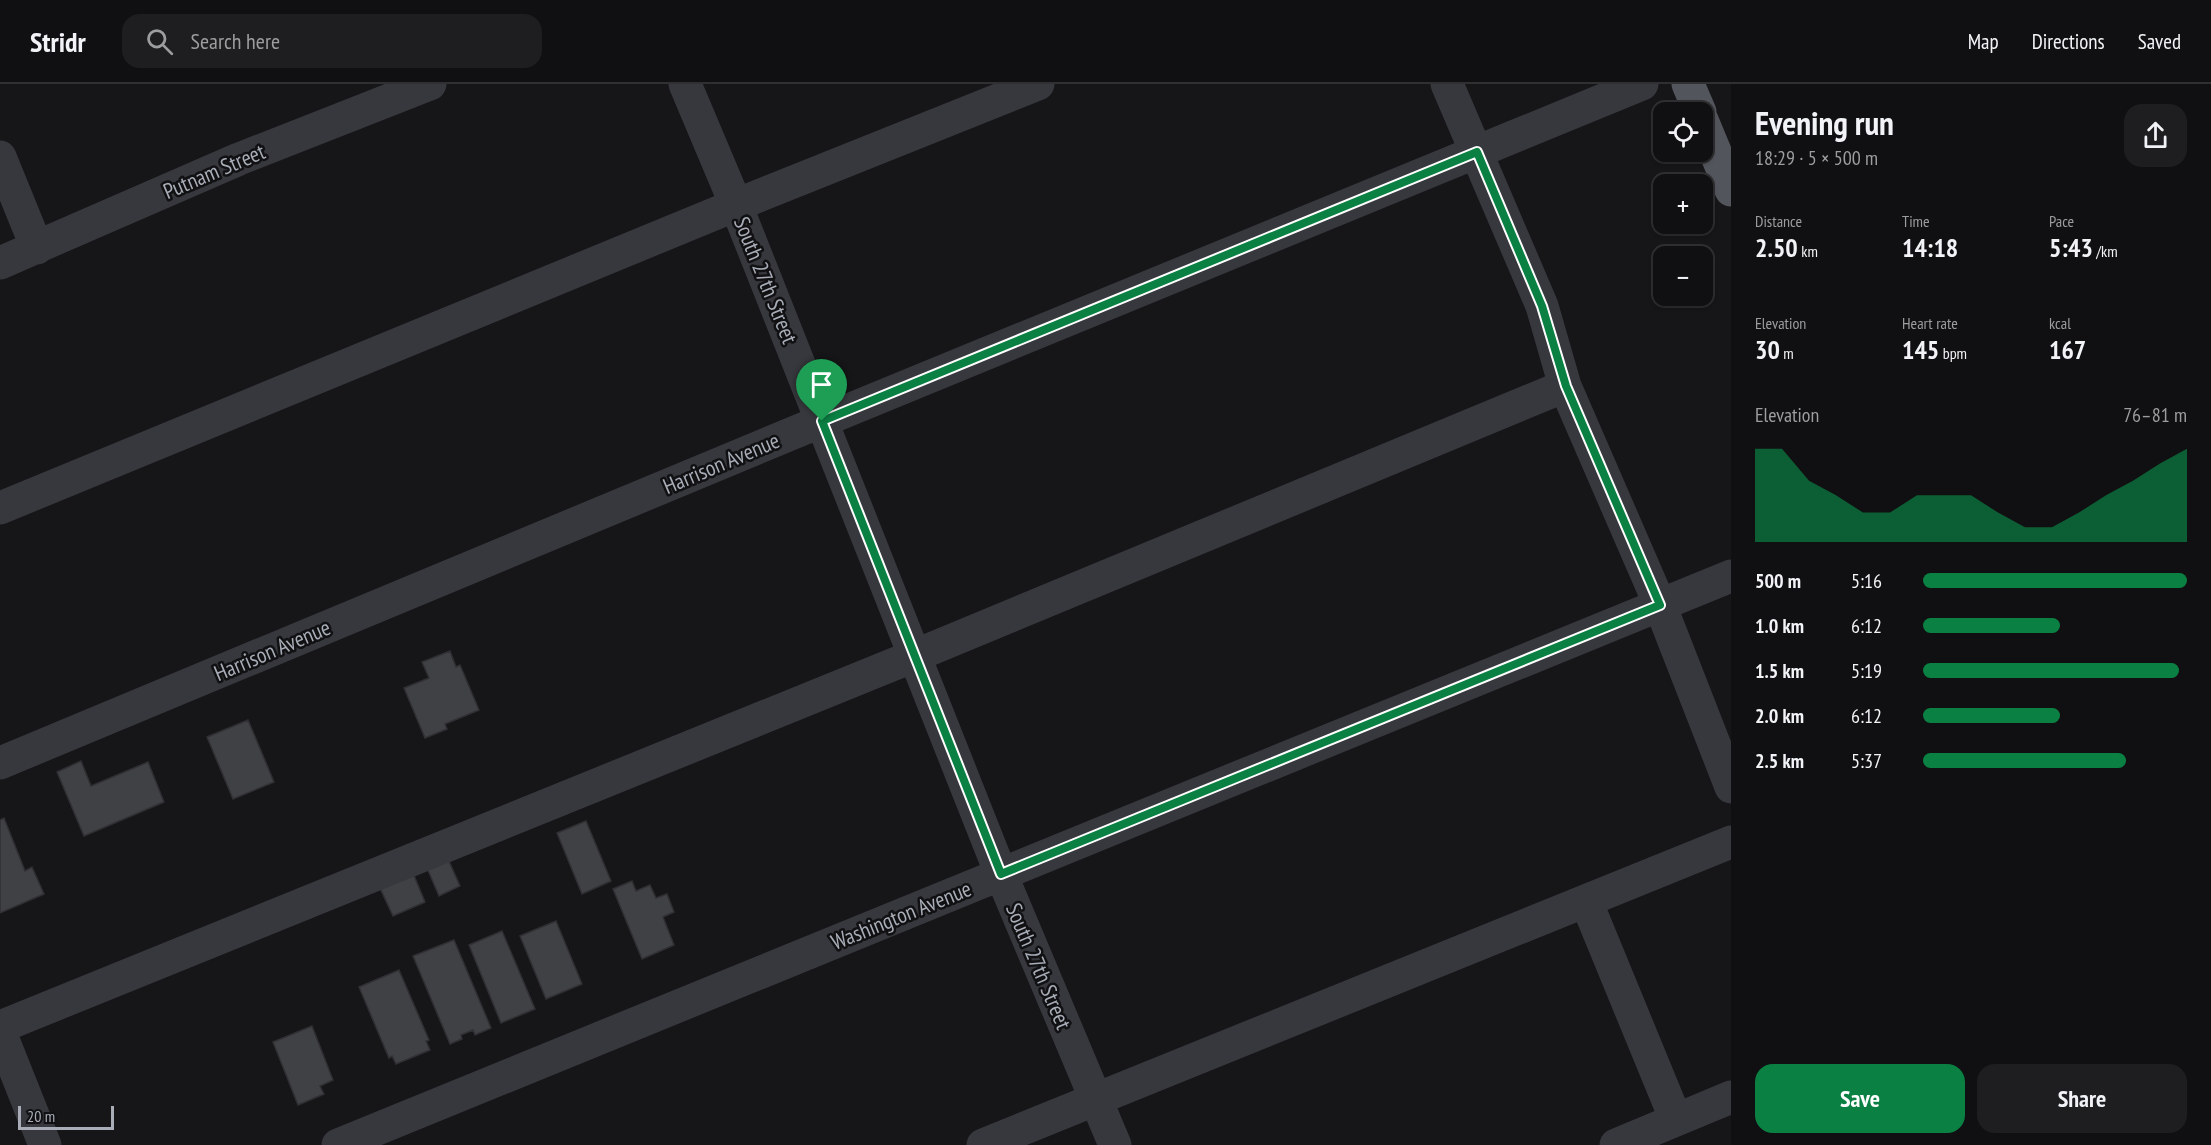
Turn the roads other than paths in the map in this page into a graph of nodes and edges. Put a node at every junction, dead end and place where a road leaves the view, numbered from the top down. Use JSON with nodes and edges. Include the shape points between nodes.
{"nodes":[{"id":1,"x":430,"y":84,"type":"edge"},
{"id":2,"x":685,"y":84,"type":"edge"},
{"id":3,"x":1038,"y":84,"type":"edge"},
{"id":4,"x":1448,"y":84,"type":"edge"},
{"id":5,"x":1642,"y":84,"type":"edge"},
{"id":6,"x":1688,"y":84,"type":"edge"},
{"id":7,"x":1696,"y":102,"type":"edge"},
{"id":8,"x":1713,"y":147,"type":"edge"},
{"id":9,"x":1477,"y":152,"type":"junction"},
{"id":10,"x":0,"y":157,"type":"edge"},
{"id":11,"x":1731,"y":190,"type":"edge"},
{"id":12,"x":736,"y":205,"type":"junction"},
{"id":13,"x":37,"y":248,"type":"junction"},
{"id":14,"x":0,"y":263,"type":"edge"},
{"id":15,"x":1566,"y":386,"type":"junction"},
{"id":16,"x":822,"y":421,"type":"junction"},
{"id":17,"x":0,"y":508,"type":"edge"},
{"id":18,"x":1731,"y":576,"type":"edge"},
{"id":19,"x":1660,"y":605,"type":"junction"},
{"id":20,"x":914,"y":656,"type":"junction"},
{"id":21,"x":0,"y":763,"type":"edge"},
{"id":22,"x":1731,"y":787,"type":"edge"},
{"id":23,"x":1731,"y":842,"type":"edge"},
{"id":24,"x":1001,"y":874,"type":"junction"},
{"id":25,"x":1586,"y":901,"type":"junction"},
{"id":26,"x":0,"y":1027,"type":"edge"},
{"id":27,"x":0,"y":1032,"type":"edge"},
{"id":28,"x":1731,"y":1097,"type":"edge"},
{"id":29,"x":1096,"y":1099,"type":"junction"},
{"id":30,"x":1676,"y":1120,"type":"junction"},
{"id":31,"x":45,"y":1145,"type":"edge"},
{"id":32,"x":338,"y":1145,"type":"edge"},
{"id":33,"x":983,"y":1145,"type":"edge"},
{"id":34,"x":1114,"y":1145,"type":"edge"},
{"id":35,"x":1616,"y":1145,"type":"edge"}],
"edges":[{"from":1,"to":13,"type":"street","name":"Putnam Street","via":[[239,159]]},
{"from":2,"to":12,"type":"street","name":"South 27th Street"},
{"from":3,"to":12,"type":"street"},
{"from":4,"to":9,"type":"street"},
{"from":5,"to":9,"type":"street","name":"Harrison Avenue"},
{"from":6,"to":7,"type":"main road"},
{"from":8,"to":11,"type":"main road"},
{"from":9,"to":15,"type":"street","via":[[1542,306]]},
{"from":9,"to":16,"type":"street","name":"Harrison Avenue"},
{"from":10,"to":13,"type":"street"},
{"from":12,"to":16,"type":"street","name":"South 27th Street"},
{"from":12,"to":17,"type":"street"},
{"from":13,"to":14,"type":"street","name":"Putnam Street"},
{"from":15,"to":19,"type":"street"},
{"from":15,"to":20,"type":"street"},
{"from":16,"to":20,"type":"street","name":"South 27th Street"},
{"from":16,"to":21,"type":"street","name":"Harrison Avenue"},
{"from":18,"to":19,"type":"street","name":"Washington Avenue"},
{"from":19,"to":22,"type":"street"},
{"from":19,"to":24,"type":"street","name":"Washington Avenue"},
{"from":20,"to":24,"type":"street","name":"South 27th Street"},
{"from":20,"to":26,"type":"street"},
{"from":23,"to":25,"type":"street"},
{"from":24,"to":29,"type":"street","name":"South 27th Street"},
{"from":24,"to":32,"type":"street","name":"Washington Avenue"},
{"from":25,"to":29,"type":"street"},
{"from":25,"to":30,"type":"street"},
{"from":27,"to":31,"type":"street"},
{"from":28,"to":30,"type":"street"},
{"from":29,"to":33,"type":"street"},
{"from":29,"to":34,"type":"street","name":"South 27th Street"},
{"from":30,"to":35,"type":"street"}]}
